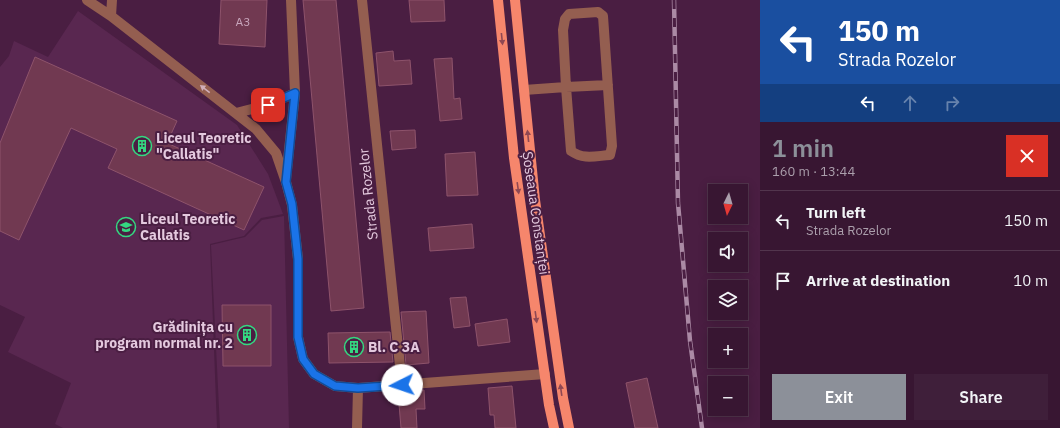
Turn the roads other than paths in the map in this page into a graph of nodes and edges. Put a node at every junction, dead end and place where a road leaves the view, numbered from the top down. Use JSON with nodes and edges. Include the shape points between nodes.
{"nodes":[{"id":1,"x":87,"y":0,"type":"edge"},
{"id":2,"x":112,"y":0,"type":"edge"},
{"id":3,"x":291,"y":0,"type":"edge"},
{"id":4,"x":362,"y":0,"type":"edge"},
{"id":5,"x":498,"y":0,"type":"edge"},
{"id":6,"x":515,"y":0,"type":"edge"},
{"id":7,"x":111,"y":16,"type":"junction"},
{"id":8,"x":608,"y":85,"type":"junction"},
{"id":9,"x":566,"y":87,"type":"junction"},
{"id":10,"x":524,"y":90,"type":"junction"},
{"id":11,"x":295,"y":93,"type":"junction"},
{"id":12,"x":236,"y":113,"type":"junction"},
{"id":13,"x":286,"y":182,"type":"junction"},
{"id":14,"x":545,"y":374,"type":"junction"},
{"id":15,"x":402,"y":385,"type":"junction"},
{"id":16,"x":358,"y":388,"type":"junction"},
{"id":17,"x":357,"y":428,"type":"edge"},
{"id":18,"x":554,"y":428,"type":"edge"},
{"id":19,"x":569,"y":428,"type":"edge"}],
"edges":[{"from":1,"to":7,"type":"street"},
{"from":2,"to":7,"type":"street"},
{"from":3,"to":11,"type":"street"},
{"from":4,"to":15,"type":"street","name":"Strada Rozelor"},
{"from":5,"to":14,"type":"main road","name":"Șoseaua Constanței","one_way":true,"via":[[514,158]]},
{"from":6,"to":10,"type":"main road","name":"Șoseaua Constanței"},
{"from":12,"to":7,"type":"street","one_way":true},
{"from":8,"to":9,"type":"street"},
{"from":8,"to":9,"type":"street","via":[[612,146],[610,155],[588,157],[578,156],[571,151]]},
{"from":8,"to":9,"type":"street","via":[[603,16],[598,12],[568,14],[565,19],[563,30]]},
{"from":9,"to":10,"type":"street"},
{"from":19,"to":10,"type":"main road","name":"Șoseaua Constanței","one_way":true,"via":[[535,200]]},
{"from":11,"to":12,"type":"street","via":[[268,105]]},
{"from":11,"to":13,"type":"street"},
{"from":12,"to":13,"type":"street","via":[[256,129],[276,153]]},
{"from":13,"to":16,"type":"street","via":[[292,204],[298,259],[298,337],[303,359],[314,374],[335,386]]},
{"from":14,"to":15,"type":"street"},
{"from":14,"to":18,"type":"main road","name":"Șoseaua Constanței"},
{"from":15,"to":16,"type":"street"},
{"from":16,"to":17,"type":"street"}]}
